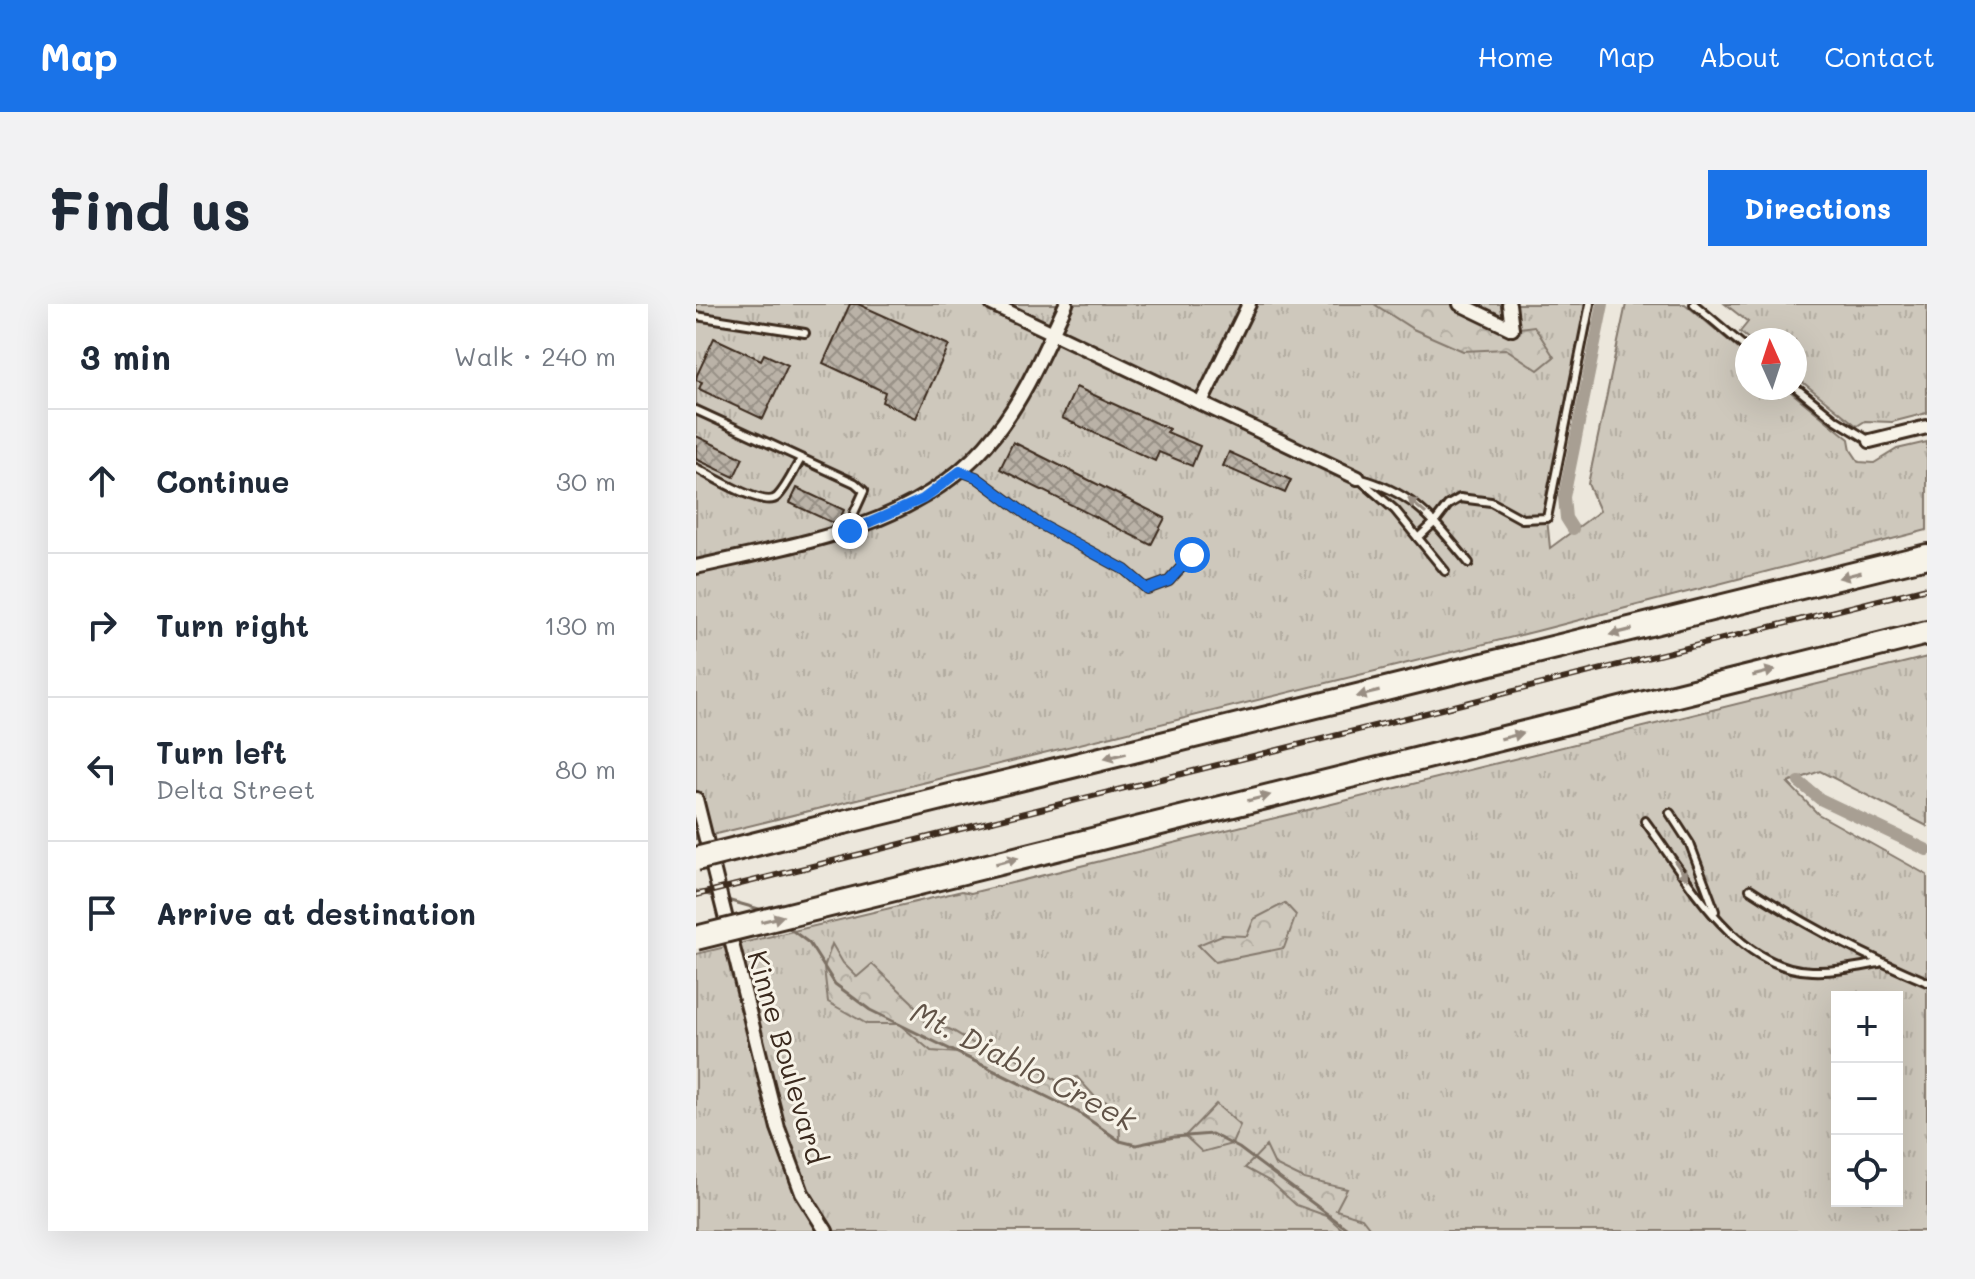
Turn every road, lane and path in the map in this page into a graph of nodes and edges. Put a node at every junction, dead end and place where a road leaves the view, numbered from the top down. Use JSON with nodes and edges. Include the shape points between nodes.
{"nodes":[{"id":1,"x":992,"y":304,"type":"edge"},
{"id":2,"x":1066,"y":304,"type":"edge"},
{"id":3,"x":1249,"y":304,"type":"edge"},
{"id":4,"x":1460,"y":304,"type":"edge"},
{"id":5,"x":1509,"y":304,"type":"edge"},
{"id":6,"x":1590,"y":304,"type":"edge"},
{"id":7,"x":1694,"y":304,"type":"edge"},
{"id":8,"x":696,"y":316,"type":"edge"},
{"id":9,"x":805,"y":333,"type":"dead end"},
{"id":10,"x":1053,"y":333,"type":"junction"},
{"id":11,"x":1735,"y":339,"type":"edge"},
{"id":12,"x":1807,"y":397,"type":"edge"},
{"id":13,"x":1201,"y":403,"type":"junction"},
{"id":14,"x":696,"y":410,"type":"edge"},
{"id":15,"x":1927,"y":427,"type":"edge"},
{"id":16,"x":1870,"y":441,"type":"joint"},
{"id":17,"x":801,"y":459,"type":"junction"},
{"id":18,"x":696,"y":468,"type":"edge"},
{"id":19,"x":960,"y":471,"type":"junction"},
{"id":20,"x":1358,"y":478,"type":"junction"},
{"id":21,"x":1435,"y":522,"type":"junction"},
{"id":22,"x":856,"y":528,"type":"junction"},
{"id":23,"x":1418,"y":538,"type":"junction"},
{"id":24,"x":1192,"y":555,"type":"dead end"},
{"id":25,"x":1926,"y":556,"type":"edge"},
{"id":26,"x":1469,"y":563,"type":"dead end"},
{"id":27,"x":696,"y":567,"type":"edge"},
{"id":28,"x":1445,"y":571,"type":"dead end"},
{"id":29,"x":1927,"y":633,"type":"edge"},
{"id":30,"x":696,"y":799,"type":"edge"},
{"id":31,"x":1670,"y":813,"type":"dead end"},
{"id":32,"x":1645,"y":821,"type":"dead end"},
{"id":33,"x":704,"y":863,"type":"edge"},
{"id":34,"x":1750,"y":889,"type":"dead end"},
{"id":35,"x":1718,"y":918,"type":"junction"},
{"id":36,"x":696,"y":938,"type":"edge"},
{"id":37,"x":1879,"y":963,"type":"junction"},
{"id":38,"x":1927,"y":982,"type":"edge"},
{"id":39,"x":826,"y":1231,"type":"edge"}],
"edges":[{"from":1,"to":10,"type":"street"},
{"from":2,"to":10,"type":"street"},
{"from":3,"to":13,"type":"street"},
{"from":4,"to":5,"type":"street","via":[[1512,329]]},
{"from":6,"to":21,"type":"lane","via":[[1547,518],[1522,519],[1491,502],[1460,498]]},
{"from":7,"to":11,"type":"lane"},
{"from":8,"to":9,"type":"lane"},
{"from":10,"to":13,"type":"street"},
{"from":10,"to":19,"type":"street","via":[[1014,408]]},
{"from":12,"to":16,"type":"lane"},
{"from":13,"to":20,"type":"street"},
{"from":14,"to":17,"type":"lane"},
{"from":15,"to":16,"type":"street"},
{"from":17,"to":18,"type":"lane","via":[[781,492],[769,501]]},
{"from":17,"to":22,"type":"lane","via":[[864,491],[854,513]]},
{"from":19,"to":22,"type":"street","via":[[923,499]]},
{"from":19,"to":24,"type":"lane","via":[[1038,523],[1125,570],[1147,589],[1169,581]]},
{"from":21,"to":20,"type":"lane","one_way":true,"via":[[1406,496]]},
{"from":20,"to":23,"type":"lane"},
{"from":21,"to":23,"type":"lane"},
{"from":21,"to":26,"type":"lane"},
{"from":22,"to":27,"type":"street"},
{"from":23,"to":28,"type":"lane"},
{"from":25,"to":33,"type":"highway","one_way":true,"bridge":true,"via":[[844,822]]},
{"from":36,"to":29,"type":"highway","one_way":true,"bridge":true},
{"from":30,"to":33,"type":"street"},
{"from":31,"to":35,"type":"lane","via":[[1690,844]]},
{"from":32,"to":35,"type":"lane","one_way":true},
{"from":33,"to":39,"type":"street","name":"Kinne Boulevard","via":[[730,937],[782,1140],[802,1193]]},
{"from":34,"to":37,"type":"lane"},
{"from":35,"to":37,"type":"lane","via":[[1748,949],[1786,967],[1832,971]]},
{"from":37,"to":38,"type":"lane"}]}
